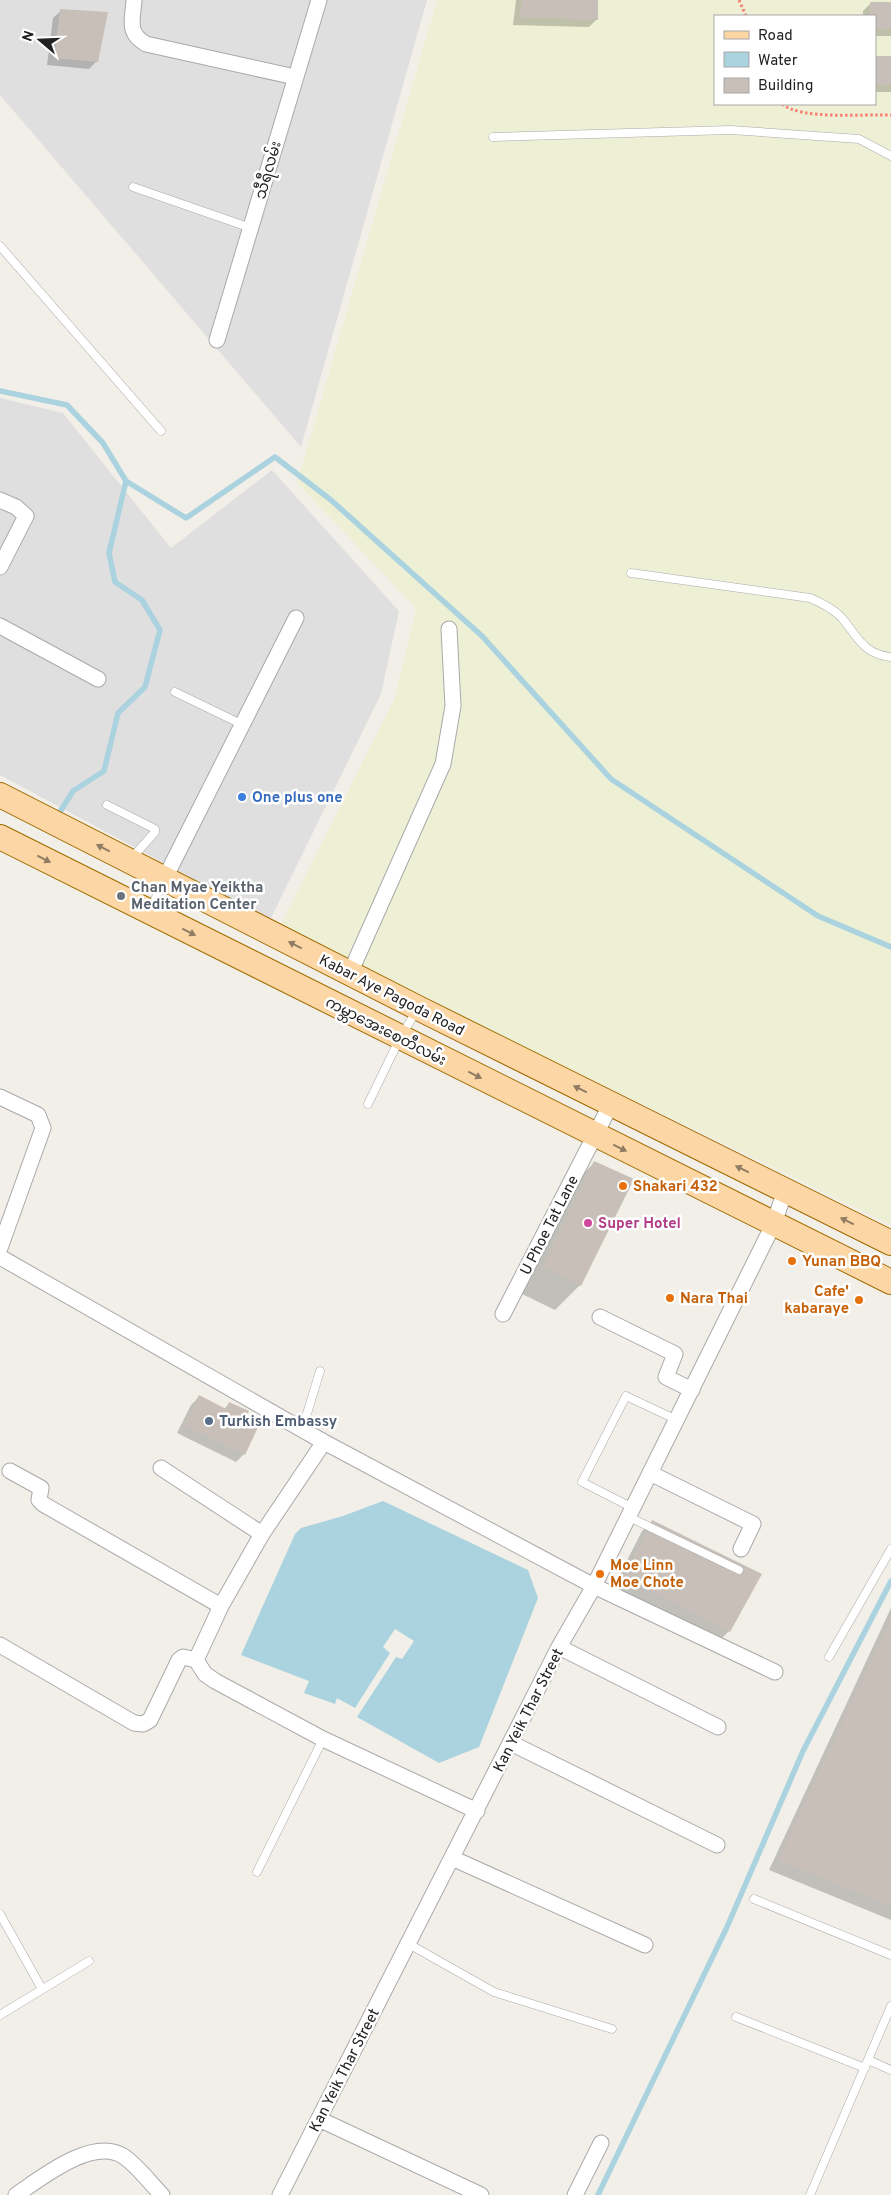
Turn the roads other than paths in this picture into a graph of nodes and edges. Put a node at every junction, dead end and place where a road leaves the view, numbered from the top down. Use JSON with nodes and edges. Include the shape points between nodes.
{"nodes":[{"id":1,"x":134,"y":0,"type":"edge"},
{"id":2,"x":320,"y":0,"type":"edge"},
{"id":3,"x":294,"y":77,"type":"junction"},
{"id":4,"x":493,"y":137,"type":"dead end"},
{"id":5,"x":891,"y":156,"type":"edge"},
{"id":6,"x":133,"y":187,"type":"dead end"},
{"id":7,"x":250,"y":228,"type":"junction"},
{"id":8,"x":0,"y":246,"type":"edge"},
{"id":9,"x":217,"y":340,"type":"dead end"},
{"id":10,"x":161,"y":431,"type":"dead end"},
{"id":11,"x":0,"y":500,"type":"edge"},
{"id":12,"x":0,"y":567,"type":"edge"},
{"id":13,"x":631,"y":573,"type":"dead end"},
{"id":14,"x":296,"y":618,"type":"dead end"},
{"id":15,"x":0,"y":626,"type":"edge"},
{"id":16,"x":449,"y":629,"type":"dead end"},
{"id":17,"x":891,"y":657,"type":"edge"},
{"id":18,"x":98,"y":679,"type":"dead end"},
{"id":19,"x":175,"y":692,"type":"dead end"},
{"id":20,"x":241,"y":724,"type":"junction"},
{"id":21,"x":0,"y":795,"type":"edge"},
{"id":22,"x":107,"y":805,"type":"dead end"},
{"id":23,"x":0,"y":837,"type":"edge"},
{"id":24,"x":129,"y":862,"type":"junction"},
{"id":25,"x":164,"y":880,"type":"junction"},
{"id":26,"x":149,"y":912,"type":"junction"},
{"id":27,"x":350,"y":973,"type":"junction"},
{"id":28,"x":418,"y":1008,"type":"junction"},
{"id":29,"x":400,"y":1038,"type":"junction"},
{"id":30,"x":0,"y":1097,"type":"edge"},
{"id":31,"x":368,"y":1104,"type":"dead end"},
{"id":32,"x":611,"y":1104,"type":"junction"},
{"id":33,"x":594,"y":1135,"type":"junction"},
{"id":34,"x":785,"y":1191,"type":"junction"},
{"id":35,"x":774,"y":1223,"type":"junction"},
{"id":36,"x":891,"y":1243,"type":"edge"},
{"id":37,"x":0,"y":1248,"type":"edge"},
{"id":38,"x":0,"y":1257,"type":"edge"},
{"id":39,"x":891,"y":1282,"type":"edge"},
{"id":40,"x":503,"y":1314,"type":"dead end"},
{"id":41,"x":600,"y":1317,"type":"dead end"},
{"id":42,"x":320,"y":1370,"type":"dead end"},
{"id":43,"x":692,"y":1390,"type":"junction"},
{"id":44,"x":677,"y":1420,"type":"junction"},
{"id":45,"x":302,"y":1430,"type":"junction"},
{"id":46,"x":324,"y":1442,"type":"junction"},
{"id":47,"x":160,"y":1468,"type":"dead end"},
{"id":48,"x":10,"y":1471,"type":"dead end"},
{"id":49,"x":650,"y":1473,"type":"junction"},
{"id":50,"x":629,"y":1511,"type":"junction"},
{"id":51,"x":262,"y":1534,"type":"junction"},
{"id":52,"x":741,"y":1549,"type":"dead end"},
{"id":53,"x":891,"y":1549,"type":"edge"},
{"id":54,"x":738,"y":1570,"type":"dead end"},
{"id":55,"x":594,"y":1586,"type":"junction"},
{"id":56,"x":220,"y":1606,"type":"junction"},
{"id":57,"x":0,"y":1645,"type":"edge"},
{"id":58,"x":559,"y":1647,"type":"junction"},
{"id":59,"x":829,"y":1657,"type":"dead end"},
{"id":60,"x":196,"y":1660,"type":"junction"},
{"id":61,"x":775,"y":1672,"type":"dead end"},
{"id":62,"x":718,"y":1727,"type":"dead end"},
{"id":63,"x":323,"y":1740,"type":"junction"},
{"id":64,"x":511,"y":1743,"type":"junction"},
{"id":65,"x":477,"y":1812,"type":"junction"},
{"id":66,"x":717,"y":1845,"type":"dead end"},
{"id":67,"x":452,"y":1858,"type":"junction"},
{"id":68,"x":257,"y":1872,"type":"dead end"},
{"id":69,"x":754,"y":1899,"type":"dead end"},
{"id":70,"x":0,"y":1914,"type":"edge"},
{"id":71,"x":407,"y":1943,"type":"junction"},
{"id":72,"x":645,"y":1945,"type":"dead end"},
{"id":73,"x":891,"y":1955,"type":"edge"},
{"id":74,"x":89,"y":1961,"type":"dead end"},
{"id":75,"x":42,"y":1989,"type":"junction"},
{"id":76,"x":891,"y":2006,"type":"edge"},
{"id":77,"x":0,"y":2015,"type":"edge"},
{"id":78,"x":736,"y":2017,"type":"dead end"},
{"id":79,"x":612,"y":2029,"type":"dead end"},
{"id":80,"x":866,"y":2064,"type":"junction"},
{"id":81,"x":891,"y":2070,"type":"edge"},
{"id":82,"x":319,"y":2120,"type":"junction"},
{"id":83,"x":601,"y":2143,"type":"dead end"},
{"id":84,"x":16,"y":2195,"type":"edge"},
{"id":85,"x":162,"y":2195,"type":"edge"},
{"id":86,"x":280,"y":2195,"type":"edge"},
{"id":87,"x":482,"y":2195,"type":"edge"},
{"id":88,"x":575,"y":2195,"type":"edge"},
{"id":89,"x":810,"y":2195,"type":"edge"}],
"edges":[{"from":1,"to":3,"type":"street","via":[[132,30],[136,38],[146,44]]},
{"from":2,"to":3,"type":"street","name":"သီရီလမ်း"},
{"from":3,"to":7,"type":"street","name":"သီရီလမ်း"},
{"from":4,"to":5,"type":"lane","via":[[731,130],[859,139]]},
{"from":6,"to":7,"type":"lane"},
{"from":7,"to":9,"type":"street","name":"သီရီလမ်း"},
{"from":8,"to":10,"type":"lane"},
{"from":11,"to":12,"type":"street","via":[[26,516]]},
{"from":13,"to":17,"type":"lane","via":[[810,598],[840,616],[865,648],[877,655]]},
{"from":14,"to":20,"type":"street"},
{"from":15,"to":18,"type":"street"},
{"from":16,"to":27,"type":"street","via":[[453,706],[442,764]]},
{"from":19,"to":20,"type":"lane"},
{"from":20,"to":25,"type":"street"},
{"from":24,"to":21,"type":"main road","name":"Kabar Aye Pagoda Road","one_way":true},
{"from":22,"to":24,"type":"lane","via":[[155,829]]},
{"from":23,"to":26,"type":"main road","name":"ကမ္ဘာအေးစေတီလမ်း","one_way":true},
{"from":24,"to":25,"type":"main road","name":"Kabar Aye Pagoda Road"},
{"from":25,"to":26,"type":"lane"},
{"from":27,"to":25,"type":"main road","name":"Kabar Aye Pagoda Road","one_way":true},
{"from":26,"to":29,"type":"main road","name":"ကမ္ဘာအေးစေတီလမ်း","one_way":true},
{"from":27,"to":28,"type":"main road","name":"Kabar Aye Pagoda Road"},
{"from":28,"to":29,"type":"lane"},
{"from":32,"to":28,"type":"main road","name":"Kabar Aye Pagoda Road","one_way":true},
{"from":29,"to":31,"type":"lane"},
{"from":29,"to":33,"type":"main road","name":"ကမ္ဘာအေးစေတီလမ်း","one_way":true},
{"from":30,"to":37,"type":"street","via":[[38,1115],[43,1128]]},
{"from":32,"to":33,"type":"street","name":"U Phoe Tat Lane"},
{"from":34,"to":32,"type":"main road","name":"Kabar Aye Pagoda Road","one_way":true},
{"from":33,"to":35,"type":"main road","name":"ကမ္ဘာအေးစေတီလမ်း","one_way":true},
{"from":33,"to":40,"type":"street","name":"U Phoe Tat Lane"},
{"from":34,"to":35,"type":"street","name":"Kan Yeik Thar Street"},
{"from":36,"to":34,"type":"main road","name":"Kabar Aye Pagoda Road","one_way":true},
{"from":35,"to":39,"type":"main road","name":"ကမ္ဘာအေးစေတီလမ်း"},
{"from":35,"to":43,"type":"street","name":"Kan Yeik Thar Street"},
{"from":38,"to":45,"type":"street"},
{"from":41,"to":43,"type":"street","via":[[675,1354],[666,1377]]},
{"from":42,"to":45,"type":"lane"},
{"from":43,"to":44,"type":"street","name":"Kan Yeik Thar Street"},
{"from":44,"to":49,"type":"street","name":"Kan Yeik Thar Street"},
{"from":44,"to":50,"type":"lane","via":[[626,1396],[582,1482]]},
{"from":45,"to":46,"type":"street"},
{"from":46,"to":51,"type":"street"},
{"from":46,"to":55,"type":"street"},
{"from":47,"to":51,"type":"street"},
{"from":48,"to":56,"type":"street","via":[[41,1488],[39,1500],[43,1504]]},
{"from":49,"to":50,"type":"street","name":"Kan Yeik Thar Street"},
{"from":49,"to":52,"type":"street","via":[[753,1524]]},
{"from":50,"to":54,"type":"lane"},
{"from":50,"to":55,"type":"street","name":"Kan Yeik Thar Street"},
{"from":51,"to":56,"type":"street"},
{"from":53,"to":59,"type":"lane"},
{"from":55,"to":58,"type":"street","name":"Kan Yeik Thar Street"},
{"from":55,"to":61,"type":"street"},
{"from":56,"to":60,"type":"street"},
{"from":57,"to":60,"type":"street","via":[[134,1723],[143,1724],[150,1720],[179,1660],[183,1657]]},
{"from":58,"to":62,"type":"street"},
{"from":58,"to":64,"type":"street","name":"Kan Yeik Thar Street"},
{"from":60,"to":63,"type":"street","via":[[214,1680]]},
{"from":63,"to":65,"type":"street"},
{"from":63,"to":68,"type":"lane"},
{"from":64,"to":65,"type":"street","name":"Kan Yeik Thar Street"},
{"from":64,"to":66,"type":"street"},
{"from":65,"to":67,"type":"street","name":"Kan Yeik Thar Street"},
{"from":67,"to":71,"type":"street","name":"Kan Yeik Thar Street"},
{"from":67,"to":72,"type":"street"},
{"from":69,"to":73,"type":"lane"},
{"from":70,"to":75,"type":"lane"},
{"from":71,"to":79,"type":"lane","via":[[494,1992]]},
{"from":71,"to":82,"type":"street","name":"Kan Yeik Thar Street"},
{"from":74,"to":75,"type":"lane"},
{"from":75,"to":77,"type":"lane"},
{"from":76,"to":80,"type":"lane"},
{"from":78,"to":80,"type":"lane"},
{"from":80,"to":81,"type":"lane"},
{"from":80,"to":89,"type":"lane"},
{"from":82,"to":86,"type":"street","name":"Kan Yeik Thar Street"},
{"from":82,"to":87,"type":"street"},
{"from":83,"to":88,"type":"street"},
{"from":84,"to":85,"type":"street","via":[[56,2168],[102,2150],[124,2157]]}]}
